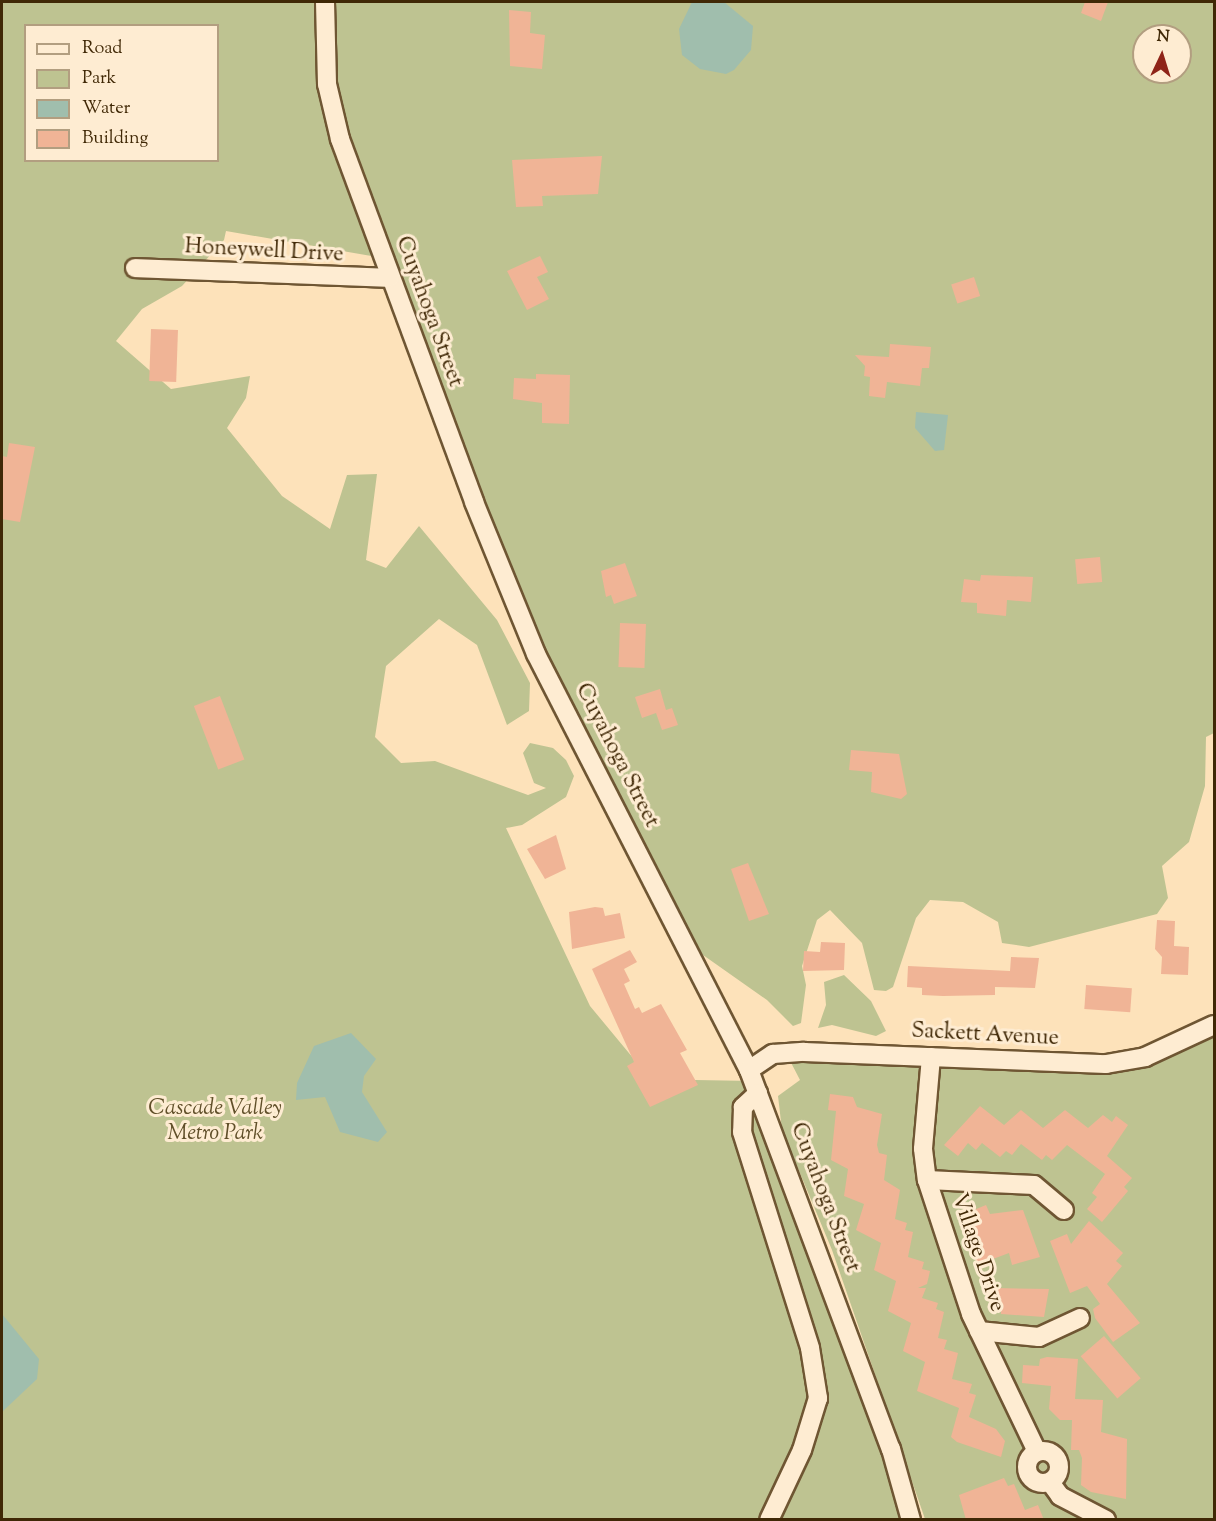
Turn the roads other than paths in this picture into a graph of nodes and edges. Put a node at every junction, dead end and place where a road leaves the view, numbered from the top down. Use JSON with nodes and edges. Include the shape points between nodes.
{"nodes":[{"id":1,"x":325,"y":2,"type":"edge"},
{"id":2,"x":135,"y":268,"type":"dead end"},
{"id":3,"x":390,"y":278,"type":"junction"},
{"id":4,"x":1215,"y":1025,"type":"edge"},
{"id":5,"x":931,"y":1057,"type":"junction"},
{"id":6,"x":749,"y":1070,"type":"junction"},
{"id":7,"x":758,"y":1093,"type":"junction"},
{"id":8,"x":927,"y":1180,"type":"junction"},
{"id":9,"x":1064,"y":1210,"type":"dead end"},
{"id":10,"x":1080,"y":1318,"type":"dead end"},
{"id":11,"x":979,"y":1331,"type":"junction"},
{"id":12,"x":769,"y":1520,"type":"edge"},
{"id":13,"x":911,"y":1520,"type":"edge"},
{"id":14,"x":1106,"y":1520,"type":"edge"}],
"edges":[{"from":1,"to":3,"type":"street","name":"Cuyahoga Street","via":[[323,48],[329,98]]},
{"from":2,"to":3,"type":"street","name":"Honeywell Drive"},
{"from":3,"to":6,"type":"street","name":"Cuyahoga Street","via":[[536,654]]},
{"from":4,"to":5,"type":"street","name":"Sackett Avenue","via":[[1145,1057],[1106,1064]]},
{"from":5,"to":6,"type":"street","name":"Sackett Avenue","via":[[786,1053],[773,1054]]},
{"from":5,"to":8,"type":"street","name":"Village Drive","via":[[923,1149]]},
{"from":6,"to":7,"type":"street","name":"Cuyahoga Street"},
{"from":7,"to":12,"type":"street","via":[[743,1107],[742,1132],[810,1348],[818,1398],[802,1450]]},
{"from":7,"to":13,"type":"street","name":"Cuyahoga Street","via":[[891,1449]]},
{"from":8,"to":9,"type":"street","via":[[1034,1185]]},
{"from":8,"to":11,"type":"street","name":"Village Drive"},
{"from":10,"to":11,"type":"street","via":[[1039,1337]]},
{"from":11,"to":14,"type":"street","name":"Village Drive","via":[[1038,1452],[1057,1458],[1060,1469],[1050,1482],[1060,1496]]}]}
